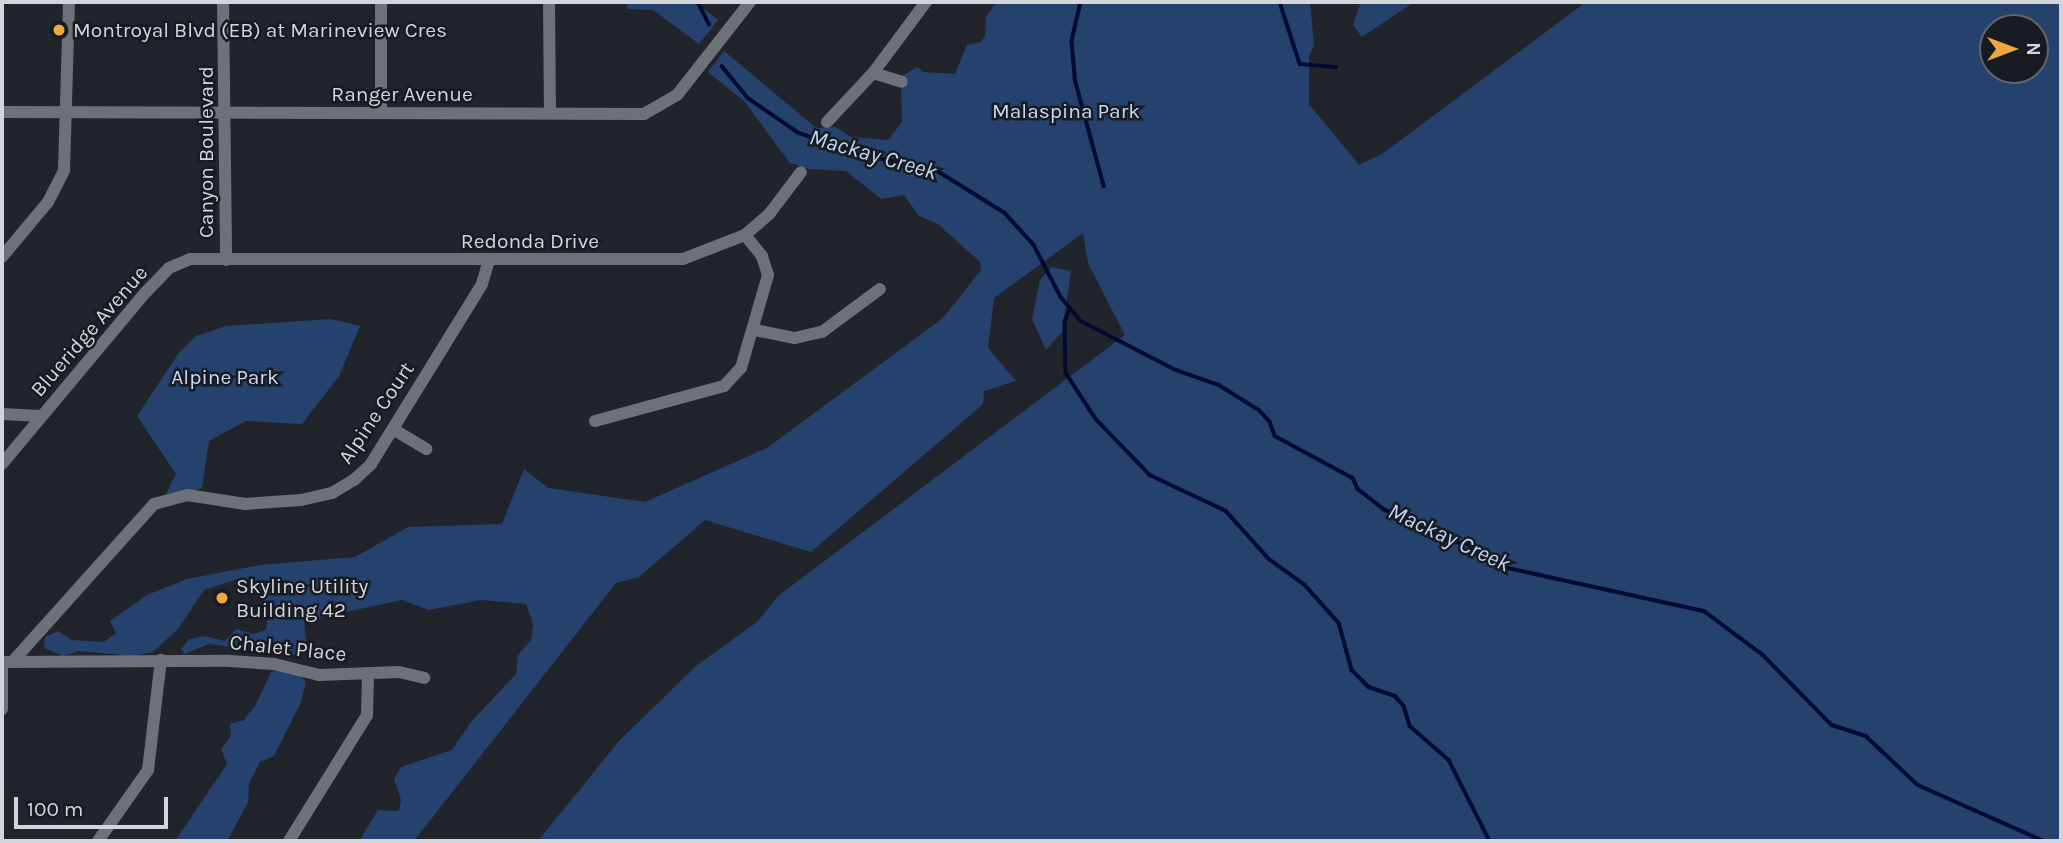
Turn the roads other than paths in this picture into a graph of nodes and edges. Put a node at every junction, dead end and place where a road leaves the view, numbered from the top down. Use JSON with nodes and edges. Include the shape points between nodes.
{"nodes":[{"id":1,"x":69,"y":2,"type":"edge"},
{"id":2,"x":223,"y":2,"type":"edge"},
{"id":3,"x":381,"y":2,"type":"edge"},
{"id":4,"x":549,"y":2,"type":"edge"},
{"id":5,"x":750,"y":2,"type":"edge"},
{"id":6,"x":926,"y":2,"type":"edge"},
{"id":7,"x":873,"y":73,"type":"junction"},
{"id":8,"x":902,"y":82,"type":"dead end"},
{"id":9,"x":2,"y":112,"type":"edge"},
{"id":10,"x":69,"y":113,"type":"junction"},
{"id":11,"x":225,"y":113,"type":"junction"},
{"id":12,"x":381,"y":113,"type":"junction"},
{"id":13,"x":550,"y":113,"type":"junction"},
{"id":14,"x":827,"y":122,"type":"dead end"},
{"id":15,"x":801,"y":172,"type":"dead end"},
{"id":16,"x":745,"y":235,"type":"junction"},
{"id":17,"x":2,"y":257,"type":"edge"},
{"id":18,"x":489,"y":259,"type":"junction"},
{"id":19,"x":226,"y":260,"type":"junction"},
{"id":20,"x":880,"y":289,"type":"dead end"},
{"id":21,"x":755,"y":330,"type":"junction"},
{"id":22,"x":2,"y":414,"type":"edge"},
{"id":23,"x":41,"y":416,"type":"junction"},
{"id":24,"x":595,"y":421,"type":"dead end"},
{"id":25,"x":393,"y":429,"type":"junction"},
{"id":26,"x":426,"y":449,"type":"dead end"},
{"id":27,"x":2,"y":464,"type":"edge"},
{"id":28,"x":161,"y":660,"type":"junction"},
{"id":29,"x":6,"y":662,"type":"edge"},
{"id":30,"x":368,"y":674,"type":"junction"},
{"id":31,"x":424,"y":678,"type":"dead end"},
{"id":32,"x":2,"y":709,"type":"edge"},
{"id":33,"x":98,"y":841,"type":"edge"},
{"id":34,"x":289,"y":841,"type":"edge"}],
"edges":[{"from":1,"to":10,"type":"street"},
{"from":2,"to":11,"type":"street","name":"Canyon Boulevard"},
{"from":3,"to":12,"type":"street"},
{"from":4,"to":13,"type":"street"},
{"from":5,"to":13,"type":"street","name":"Ranger Avenue","via":[[677,96],[662,108],[644,114]]},
{"from":6,"to":7,"type":"street"},
{"from":7,"to":8,"type":"street"},
{"from":7,"to":14,"type":"street"},
{"from":9,"to":10,"type":"street","name":"Ranger Avenue"},
{"from":10,"to":11,"type":"street","name":"Ranger Avenue"},
{"from":10,"to":17,"type":"street","via":[[62,178]]},
{"from":11,"to":12,"type":"street","name":"Ranger Avenue"},
{"from":11,"to":19,"type":"street","name":"Canyon Boulevard"},
{"from":12,"to":13,"type":"street","name":"Ranger Avenue"},
{"from":15,"to":16,"type":"street","name":"Redonda Drive","via":[[770,213]]},
{"from":16,"to":18,"type":"street","name":"Redonda Drive","via":[[702,254],[658,262]]},
{"from":16,"to":21,"type":"street","via":[[762,256],[768,275]]},
{"from":18,"to":19,"type":"street","name":"Redonda Drive"},
{"from":18,"to":25,"type":"street","name":"Alpine Court","via":[[482,284]]},
{"from":19,"to":23,"type":"street","name":"Blueridge Avenue","via":[[190,259],[169,268]]},
{"from":20,"to":21,"type":"street","via":[[822,332],[795,338]]},
{"from":21,"to":24,"type":"street","via":[[741,368],[724,386]]},
{"from":22,"to":23,"type":"street"},
{"from":23,"to":27,"type":"street","name":"Blueridge Avenue"},
{"from":25,"to":26,"type":"street"},
{"from":25,"to":29,"type":"street","name":"Alpine Court","via":[[363,472],[318,498],[245,504],[187,495],[154,504]]},
{"from":28,"to":29,"type":"street","name":"Chalet Place"},
{"from":28,"to":30,"type":"street","name":"Chalet Place","via":[[259,662],[319,675]]},
{"from":28,"to":33,"type":"street","via":[[148,770]]},
{"from":29,"to":32,"type":"street"},
{"from":30,"to":31,"type":"street","name":"Chalet Place","via":[[399,672]]},
{"from":30,"to":34,"type":"street","name":"Chalet Place","via":[[367,715]]}]}
